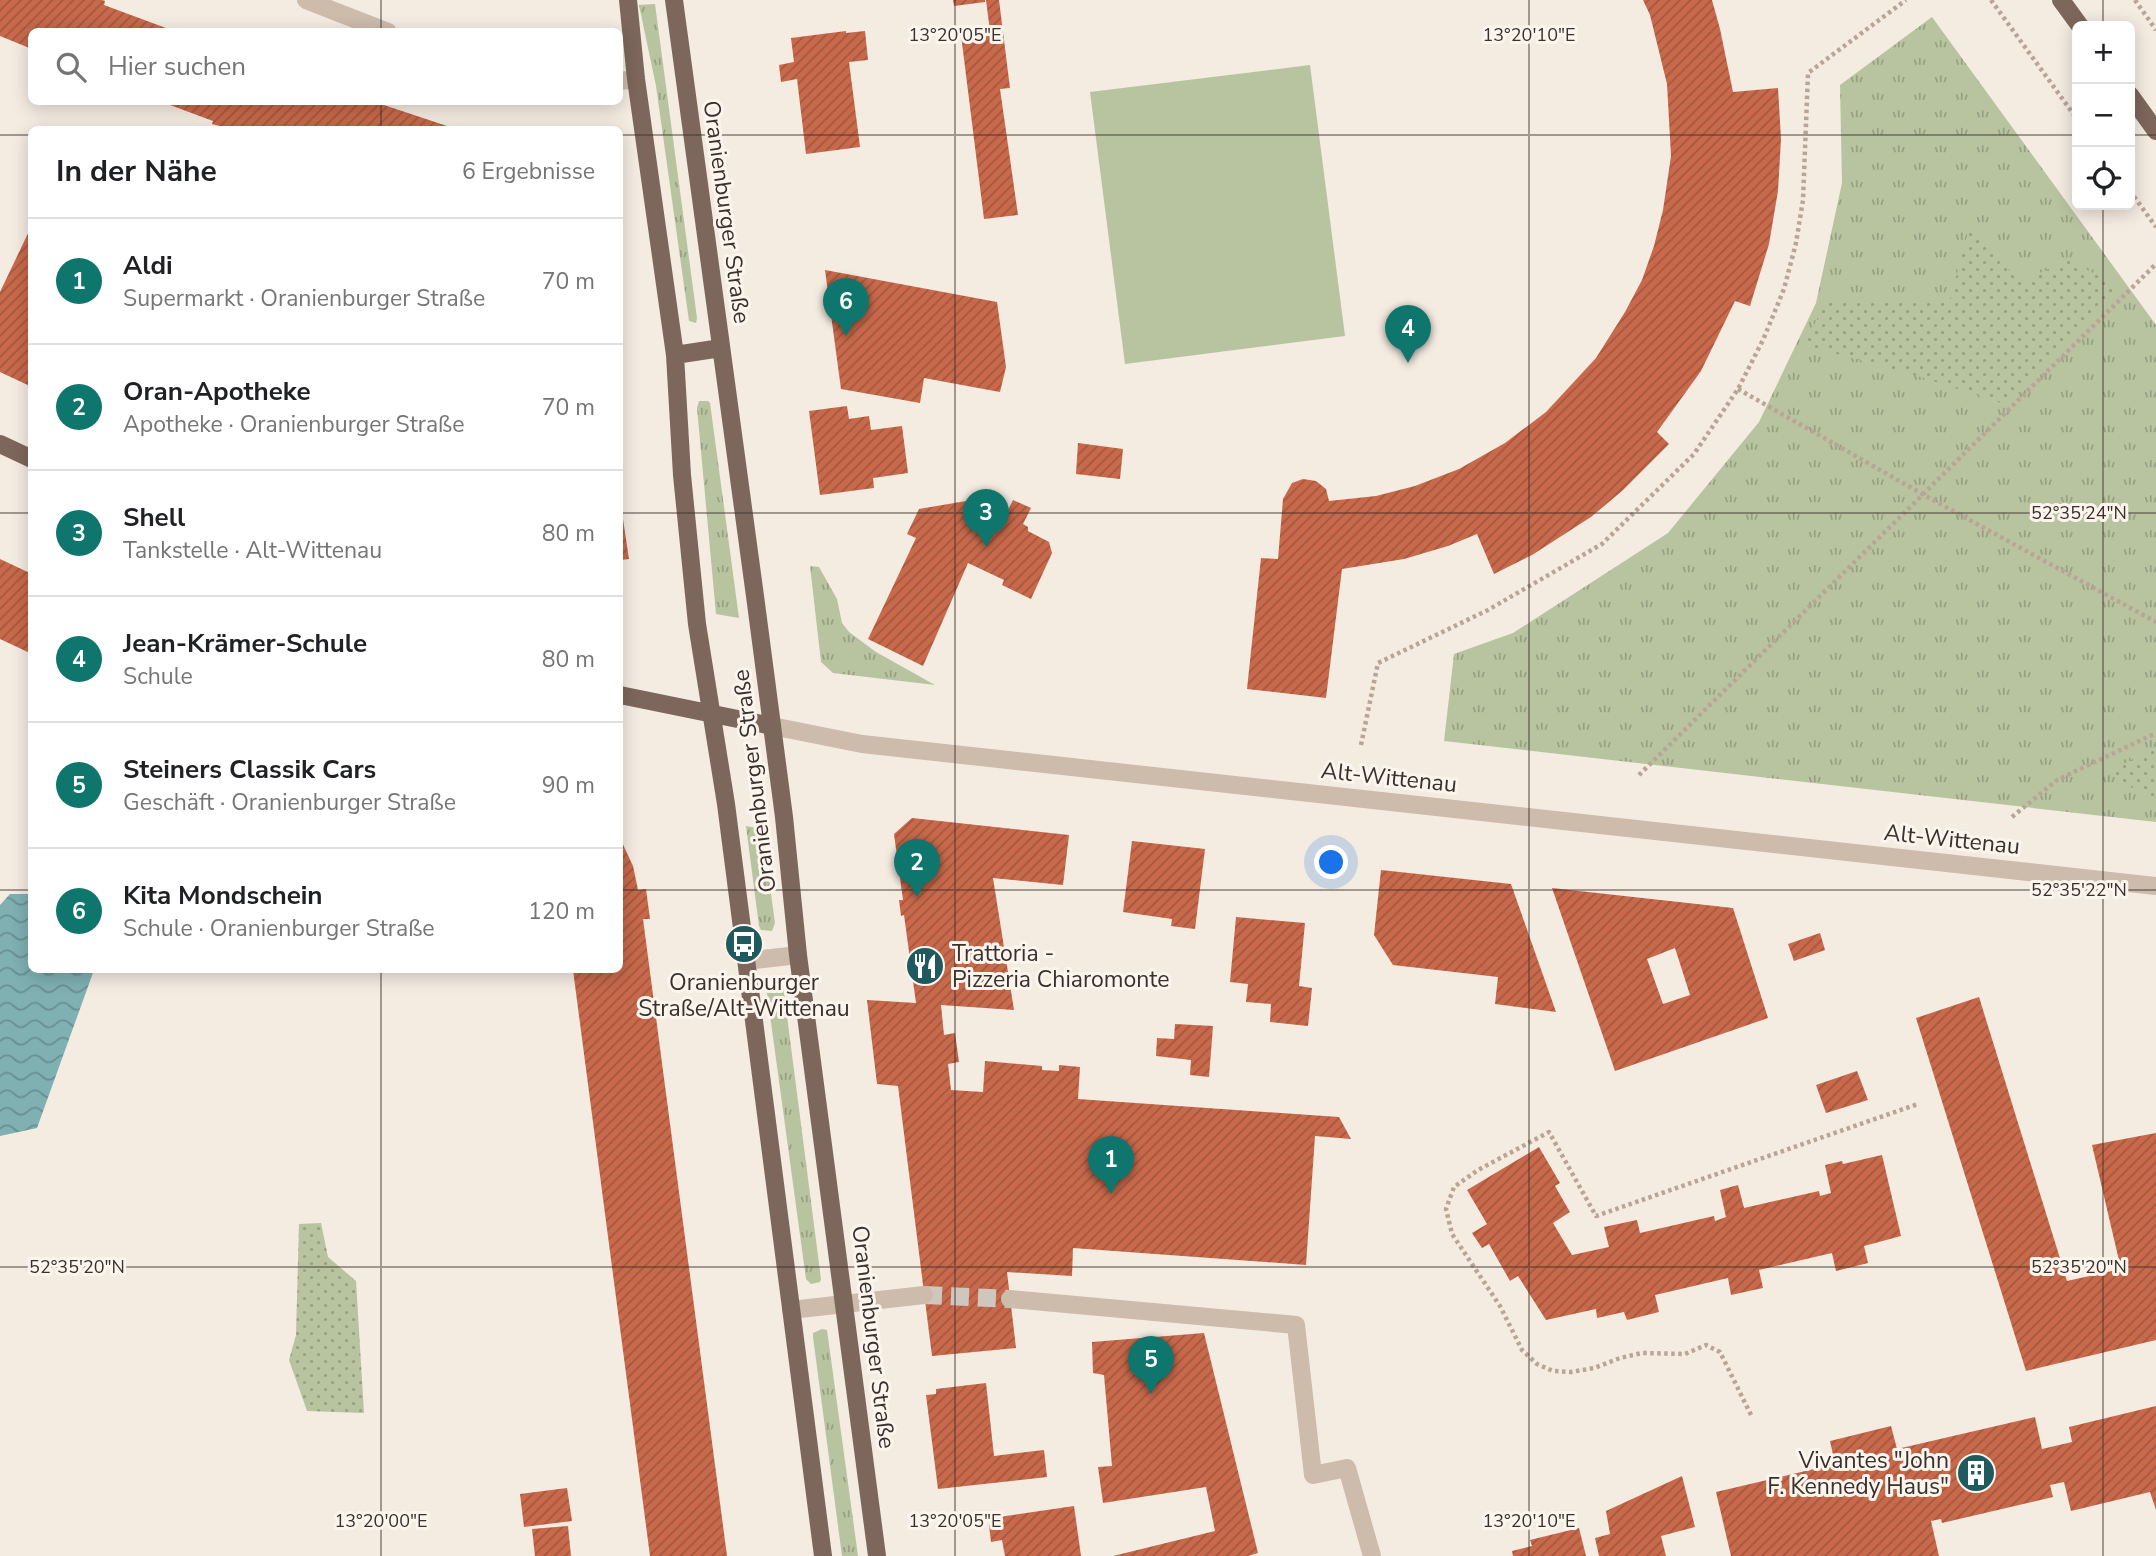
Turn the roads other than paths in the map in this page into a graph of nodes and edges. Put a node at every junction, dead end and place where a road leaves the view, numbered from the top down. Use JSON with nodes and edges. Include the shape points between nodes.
{"nodes":[{"id":1,"x":306,"y":0,"type":"edge"},
{"id":2,"x":628,"y":0,"type":"edge"},
{"id":3,"x":674,"y":0,"type":"edge"},
{"id":4,"x":2061,"y":0,"type":"edge"},
{"id":5,"x":2076,"y":21,"type":"edge"},
{"id":6,"x":378,"y":28,"type":"edge"},
{"id":7,"x":628,"y":80,"type":"edge"},
{"id":8,"x":2135,"y":102,"type":"edge"},
{"id":9,"x":2156,"y":131,"type":"edge"},
{"id":10,"x":721,"y":348,"type":"junction"},
{"id":11,"x":675,"y":355,"type":"junction"},
{"id":12,"x":0,"y":444,"type":"edge"},
{"id":13,"x":28,"y":457,"type":"edge"},
{"id":14,"x":623,"y":696,"type":"edge"},
{"id":15,"x":711,"y":713,"type":"junction"},
{"id":16,"x":772,"y":726,"type":"junction"},
{"id":17,"x":2156,"y":886,"type":"edge"},
{"id":18,"x":799,"y":954,"type":"junction"},
{"id":19,"x":746,"y":961,"type":"junction"},
{"id":20,"x":924,"y":1295,"type":"tunnel mouth"},
{"id":21,"x":1010,"y":1299,"type":"tunnel mouth"},
{"id":22,"x":845,"y":1303,"type":"junction"},
{"id":23,"x":791,"y":1310,"type":"junction"},
{"id":24,"x":823,"y":1556,"type":"edge"},
{"id":25,"x":877,"y":1556,"type":"edge"},
{"id":26,"x":1372,"y":1556,"type":"edge"}],
"edges":[{"from":1,"to":6,"type":"street"},
{"from":2,"to":7,"type":"main road","name":"Oranienburger Straße"},
{"from":3,"to":10,"type":"main road","name":"Oranienburger Straße"},
{"from":4,"to":5,"type":"main road"},
{"from":7,"to":11,"type":"main road","name":"Oranienburger Straße"},
{"from":8,"to":9,"type":"main road"},
{"from":10,"to":11,"type":"main road"},
{"from":10,"to":16,"type":"main road","name":"Oranienburger Straße"},
{"from":11,"to":15,"type":"main road","name":"Oranienburger Straße","via":[[688,538]]},
{"from":12,"to":13,"type":"main road"},
{"from":14,"to":15,"type":"main road","name":"Alt-Wittenau"},
{"from":15,"to":16,"type":"main road","name":"Alt-Wittenau"},
{"from":15,"to":19,"type":"main road","name":"Oranienburger Straße"},
{"from":16,"to":17,"type":"street","name":"Alt-Wittenau","via":[[862,744]]},
{"from":16,"to":18,"type":"main road","name":"Oranienburger Straße"},
{"from":18,"to":19,"type":"street"},
{"from":18,"to":22,"type":"main road","name":"Oranienburger Straße"},
{"from":19,"to":23,"type":"main road","name":"Oranienburger Straße"},
{"from":20,"to":22,"type":"street"},
{"from":21,"to":26,"type":"street","via":[[1296,1325],[1313,1475],[1347,1468]]},
{"from":22,"to":23,"type":"street"},
{"from":22,"to":25,"type":"main road","name":"Oranienburger Straße"},
{"from":23,"to":24,"type":"main road","name":"Oranienburger Straße"}]}
